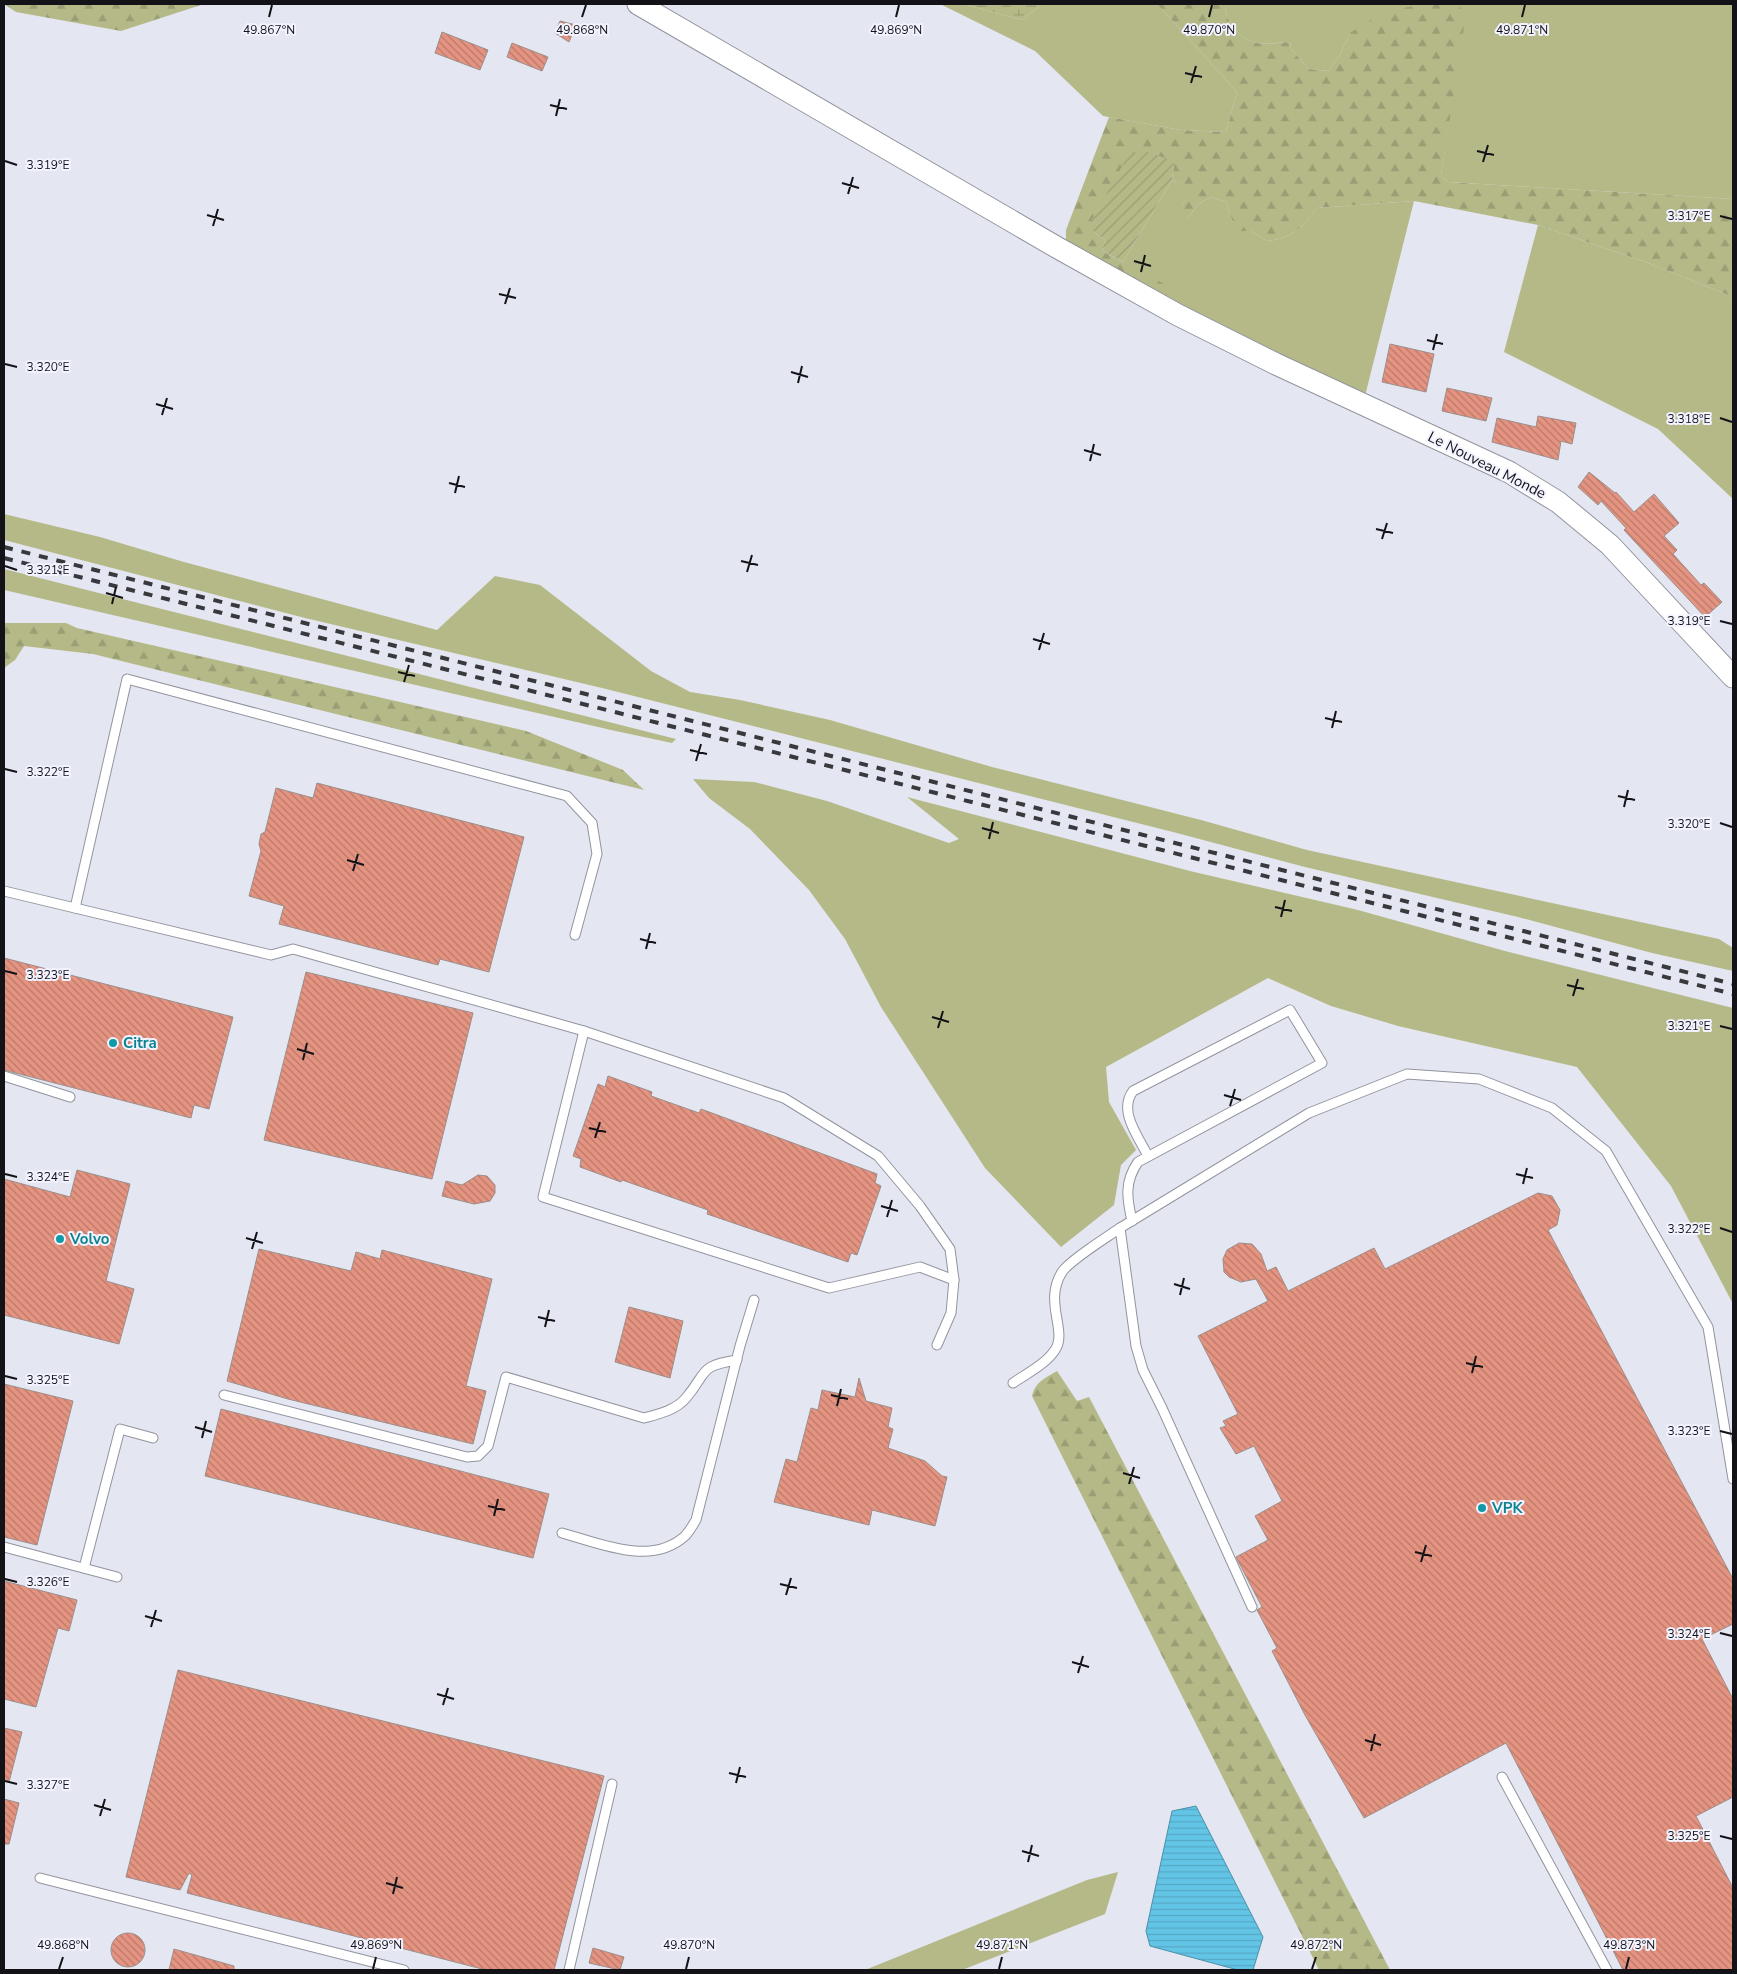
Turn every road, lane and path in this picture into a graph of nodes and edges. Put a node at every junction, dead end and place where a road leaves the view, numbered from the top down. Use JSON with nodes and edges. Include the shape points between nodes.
{"nodes":[{"id":1,"x":638,"y":4,"type":"edge"},
{"id":2,"x":1733,"y":677,"type":"edge"},
{"id":3,"x":4,"y":891,"type":"edge"},
{"id":4,"x":75,"y":908,"type":"junction"},
{"id":5,"x":575,"y":935,"type":"dead end"},
{"id":6,"x":584,"y":1031,"type":"junction"},
{"id":7,"x":4,"y":1076,"type":"edge"},
{"id":8,"x":70,"y":1097,"type":"dead end"},
{"id":9,"x":1148,"y":1156,"type":"junction"},
{"id":10,"x":1132,"y":1221,"type":"junction"},
{"id":11,"x":1120,"y":1228,"type":"junction"},
{"id":12,"x":954,"y":1280,"type":"junction"},
{"id":13,"x":754,"y":1300,"type":"dead end"},
{"id":14,"x":937,"y":1345,"type":"dead end"},
{"id":15,"x":737,"y":1360,"type":"junction"},
{"id":16,"x":1013,"y":1383,"type":"dead end"},
{"id":17,"x":224,"y":1396,"type":"dead end"},
{"id":18,"x":152,"y":1438,"type":"dead end"},
{"id":19,"x":1733,"y":1479,"type":"edge"},
{"id":20,"x":562,"y":1533,"type":"dead end"},
{"id":21,"x":4,"y":1547,"type":"edge"},
{"id":22,"x":84,"y":1568,"type":"junction"},
{"id":23,"x":117,"y":1577,"type":"dead end"},
{"id":24,"x":1252,"y":1607,"type":"dead end"},
{"id":25,"x":1502,"y":1777,"type":"dead end"},
{"id":26,"x":612,"y":1784,"type":"dead end"},
{"id":27,"x":40,"y":1878,"type":"dead end"},
{"id":28,"x":404,"y":1970,"type":"edge"},
{"id":29,"x":569,"y":1970,"type":"edge"},
{"id":30,"x":1607,"y":1970,"type":"edge"}],
"edges":[{"from":1,"to":2,"type":"street","name":"Le Nouveau Monde","via":[[1178,315],[1509,472],[1558,502],[1610,545]]},
{"from":3,"to":4,"type":"lane"},
{"from":4,"to":5,"type":"lane","via":[[127,679],[567,796],[592,823],[597,854]]},
{"from":4,"to":6,"type":"lane","via":[[271,955],[293,949]]},
{"from":6,"to":12,"type":"lane","via":[[784,1098],[878,1156],[920,1206],[950,1249]]},
{"from":6,"to":12,"type":"lane","via":[[543,1197],[829,1288],[920,1268]]},
{"from":7,"to":8,"type":"lane"},
{"from":9,"to":9,"type":"lane","via":[[1322,1063],[1290,1010],[1133,1091],[1126,1107]]},
{"from":9,"to":10,"type":"lane","via":[[1138,1162],[1128,1185]]},
{"from":10,"to":11,"type":"lane"},
{"from":10,"to":19,"type":"lane","via":[[1309,1113],[1407,1074],[1479,1079],[1552,1108],[1606,1151],[1708,1327]]},
{"from":11,"to":16,"type":"lane","via":[[1063,1270],[1054,1293],[1059,1338],[1056,1350]]},
{"from":11,"to":24,"type":"lane","via":[[1136,1346],[1143,1370]]},
{"from":12,"to":14,"type":"lane","via":[[951,1313]]},
{"from":13,"to":15,"type":"lane"},
{"from":15,"to":17,"type":"lane","via":[[716,1363],[703,1372],[685,1399],[664,1413],[644,1418],[506,1377],[488,1446],[478,1456],[467,1457]]},
{"from":15,"to":20,"type":"lane","via":[[696,1520],[685,1536],[666,1547],[644,1551],[623,1550]]},
{"from":18,"to":22,"type":"lane","via":[[120,1429]]},
{"from":21,"to":22,"type":"lane"},
{"from":22,"to":23,"type":"lane"},
{"from":25,"to":30,"type":"lane"},
{"from":26,"to":29,"type":"lane"},
{"from":27,"to":28,"type":"lane"}]}
